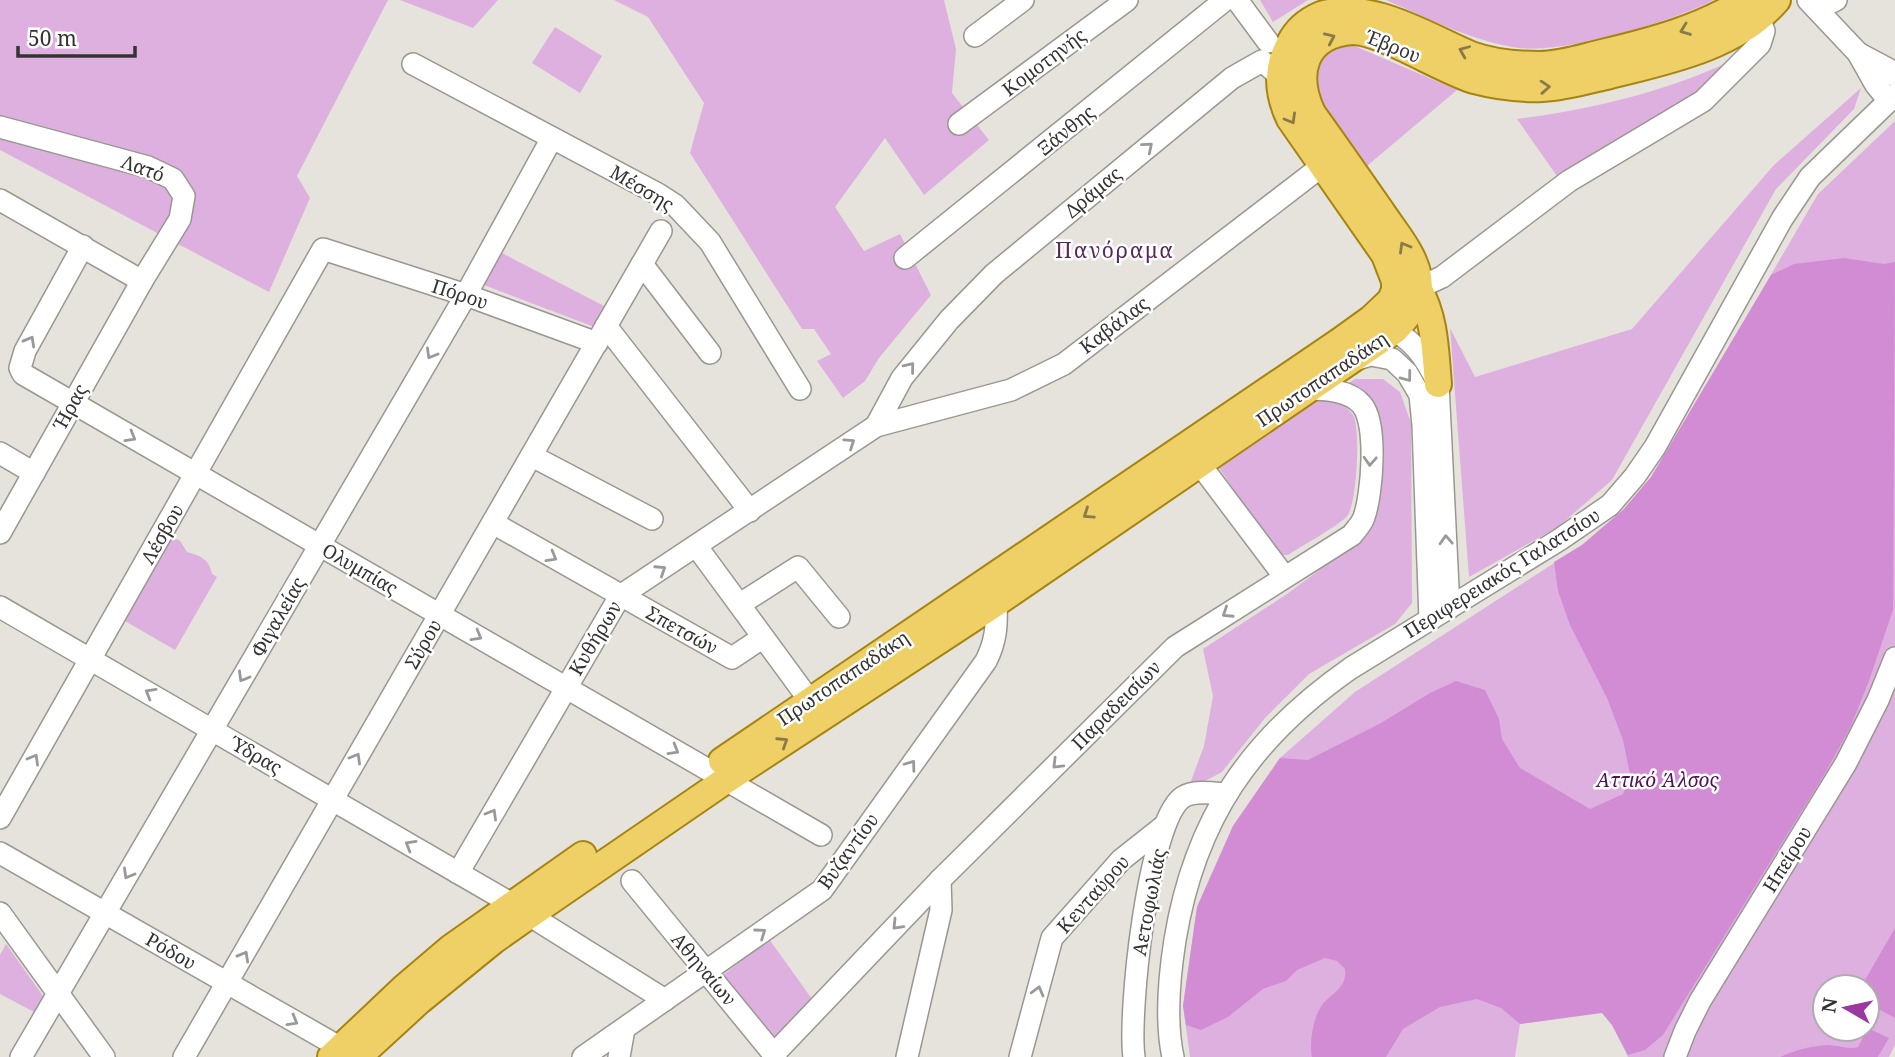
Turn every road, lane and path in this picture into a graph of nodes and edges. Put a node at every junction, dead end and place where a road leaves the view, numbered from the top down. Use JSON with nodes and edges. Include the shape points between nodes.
{"nodes":[{"id":1,"x":1023,"y":0,"type":"edge"},
{"id":2,"x":1127,"y":0,"type":"edge"},
{"id":3,"x":1225,"y":0,"type":"edge"},
{"id":4,"x":1237,"y":0,"type":"edge"},
{"id":5,"x":1836,"y":0,"type":"edge"},
{"id":6,"x":1813,"y":5,"type":"edge"},
{"id":7,"x":1761,"y":6,"type":"edge"},
{"id":8,"x":1295,"y":35,"type":"junction"},
{"id":9,"x":975,"y":36,"type":"dead end"},
{"id":10,"x":1858,"y":53,"type":"junction"},
{"id":11,"x":1270,"y":60,"type":"junction"},
{"id":12,"x":413,"y":64,"type":"dead end"},
{"id":13,"x":1895,"y":76,"type":"edge"},
{"id":14,"x":1892,"y":98,"type":"edge"},
{"id":15,"x":959,"y":124,"type":"dead end"},
{"id":16,"x":0,"y":128,"type":"edge"},
{"id":17,"x":552,"y":138,"type":"junction"},
{"id":18,"x":1322,"y":166,"type":"junction"},
{"id":19,"x":0,"y":200,"type":"edge"},
{"id":20,"x":662,"y":230,"type":"dead end"},
{"id":21,"x":83,"y":246,"type":"junction"},
{"id":22,"x":323,"y":248,"type":"joint"},
{"id":23,"x":905,"y":258,"type":"dead end"},
{"id":24,"x":642,"y":264,"type":"junction"},
{"id":25,"x":142,"y":281,"type":"junction"},
{"id":26,"x":1418,"y":288,"type":"junction"},
{"id":27,"x":466,"y":295,"type":"junction"},
{"id":28,"x":1371,"y":319,"type":"junction"},
{"id":29,"x":1395,"y":330,"type":"junction"},
{"id":30,"x":601,"y":335,"type":"junction"},
{"id":31,"x":710,"y":353,"type":"dead end"},
{"id":32,"x":1348,"y":361,"type":"junction"},
{"id":33,"x":1438,"y":384,"type":"junction"},
{"id":34,"x":800,"y":389,"type":"dead end"},
{"id":35,"x":1307,"y":389,"type":"junction"},
{"id":36,"x":72,"y":403,"type":"junction"},
{"id":37,"x":876,"y":426,"type":"junction"},
{"id":38,"x":0,"y":453,"type":"edge"},
{"id":39,"x":1194,"y":454,"type":"junction"},
{"id":40,"x":532,"y":456,"type":"junction"},
{"id":41,"x":34,"y":473,"type":"junction"},
{"id":42,"x":196,"y":474,"type":"junction"},
{"id":43,"x":750,"y":511,"type":"junction"},
{"id":44,"x":652,"y":519,"type":"dead end"},
{"id":45,"x":492,"y":523,"type":"junction"},
{"id":46,"x":0,"y":533,"type":"edge"},
{"id":47,"x":320,"y":546,"type":"junction"},
{"id":48,"x":697,"y":547,"type":"junction"},
{"id":49,"x":1284,"y":576,"type":"junction"},
{"id":50,"x":620,"y":596,"type":"junction"},
{"id":51,"x":996,"y":603,"type":"junction"},
{"id":52,"x":740,"y":604,"type":"junction"},
{"id":53,"x":0,"y":607,"type":"edge"},
{"id":54,"x":1449,"y":608,"type":"junction"},
{"id":55,"x":439,"y":615,"type":"junction"},
{"id":56,"x":839,"y":617,"type":"dead end"},
{"id":57,"x":1430,"y":620,"type":"junction"},
{"id":58,"x":762,"y":638,"type":"junction"},
{"id":59,"x":1895,"y":658,"type":"edge"},
{"id":60,"x":91,"y":659,"type":"junction"},
{"id":61,"x":566,"y":688,"type":"junction"},
{"id":62,"x":810,"y":701,"type":"junction"},
{"id":63,"x":212,"y":730,"type":"junction"},
{"id":64,"x":717,"y":775,"type":"junction"},
{"id":65,"x":1226,"y":794,"type":"junction"},
{"id":66,"x":332,"y":799,"type":"junction"},
{"id":67,"x":0,"y":818,"type":"edge"},
{"id":68,"x":1164,"y":826,"type":"junction"},
{"id":69,"x":821,"y":835,"type":"dead end"},
{"id":70,"x":0,"y":853,"type":"edge"},
{"id":71,"x":458,"y":873,"type":"junction"},
{"id":72,"x":940,"y":880,"type":"junction"},
{"id":73,"x":632,"y":881,"type":"dead end"},
{"id":74,"x":520,"y":909,"type":"junction"},
{"id":75,"x":105,"y":913,"type":"junction"},
{"id":76,"x":0,"y":914,"type":"edge"},
{"id":77,"x":706,"y":972,"type":"junction"},
{"id":78,"x":228,"y":984,"type":"junction"},
{"id":79,"x":58,"y":993,"type":"junction"},
{"id":80,"x":666,"y":1000,"type":"junction"},
{"id":81,"x":624,"y":1029,"type":"junction"},
{"id":82,"x":769,"y":1052,"type":"edge"},
{"id":83,"x":350,"y":1055,"type":"edge"},
{"id":84,"x":21,"y":1057,"type":"edge"},
{"id":85,"x":104,"y":1057,"type":"edge"},
{"id":86,"x":184,"y":1057,"type":"edge"},
{"id":87,"x":583,"y":1057,"type":"edge"},
{"id":88,"x":619,"y":1057,"type":"edge"},
{"id":89,"x":907,"y":1057,"type":"edge"},
{"id":90,"x":1020,"y":1057,"type":"edge"},
{"id":91,"x":1134,"y":1057,"type":"edge"},
{"id":92,"x":1173,"y":1057,"type":"edge"},
{"id":93,"x":1675,"y":1057,"type":"edge"}],
"edges":[{"from":1,"to":9,"type":"street"},
{"from":2,"to":15,"type":"street","name":"Κομοτηνής"},
{"from":3,"to":23,"type":"street","name":"Ξάνθης"},
{"from":4,"to":11,"type":"street"},
{"from":5,"to":6,"type":"street"},
{"from":6,"to":10,"type":"street"},
{"from":7,"to":8,"type":"main road","name":"Έβρου","one_way":true,"via":[[1667,37],[1542,65],[1499,63],[1474,56],[1363,9],[1320,16]]},
{"from":7,"to":26,"type":"street","via":[[1764,31],[1760,44],[1703,102],[1569,181],[1442,277]]},
{"from":26,"to":7,"type":"main road","name":"Έβρου","one_way":true,"via":[[1416,269],[1402,242],[1306,99],[1302,79],[1306,61],[1322,40],[1361,32],[1471,79],[1543,88],[1675,58],[1720,40]]},
{"from":8,"to":11,"type":"street","name":"Έβρου"},
{"from":8,"to":11,"type":"main road","via":[[1285,52]]},
{"from":10,"to":13,"type":"street"},
{"from":10,"to":14,"type":"street","via":[[1876,85]]},
{"from":11,"to":18,"type":"main road","one_way":true,"via":[[1290,119]]},
{"from":37,"to":11,"type":"street","name":"Δράμας","one_way":true,"via":[[902,378],[948,320],[994,274],[1232,78]]},
{"from":12,"to":17,"type":"street","name":"Μέσσης"},
{"from":14,"to":54,"type":"street","name":"Περιφερειακός Γαλατσίου","via":[[1810,177],[1655,447],[1610,505]]},
{"from":16,"to":25,"type":"street","name":"Λατό","via":[[148,167],[173,179],[184,196],[180,219]]},
{"from":17,"to":27,"type":"street","name":"Φιγαλείας"},
{"from":17,"to":34,"type":"street","name":"Μέσσης","via":[[675,205],[710,242]]},
{"from":18,"to":28,"type":"main road","via":[[1385,255],[1393,274],[1395,293]]},
{"from":18,"to":37,"type":"street","name":"Καβάλας","via":[[1064,364],[1011,390]]},
{"from":19,"to":21,"type":"street"},
{"from":20,"to":24,"type":"street","name":"Σύρου"},
{"from":21,"to":25,"type":"street"},
{"from":36,"to":21,"type":"street","name":"Ολυμπίας","one_way":true,"via":[[20,368]]},
{"from":22,"to":27,"type":"street","name":"Πόρου"},
{"from":22,"to":42,"type":"street","name":"Λέσβου"},
{"from":24,"to":30,"type":"street","name":"Σύρου"},
{"from":24,"to":31,"type":"street"},
{"from":25,"to":36,"type":"street","name":"Ήρας"},
{"from":26,"to":29,"type":"main road","via":[[1416,302]]},
{"from":26,"to":33,"type":"main road","name":"Έβρου","via":[[1433,323]]},
{"from":27,"to":30,"type":"street","name":"Πόρου"},
{"from":27,"to":47,"type":"street","name":"Φιγαλείας","one_way":true},
{"from":28,"to":29,"type":"street"},
{"from":28,"to":39,"type":"main road","name":"Πρωτοπαπαδάκη"},
{"from":29,"to":32,"type":"main road","name":"Πρωτοπαπαδάκη"},
{"from":29,"to":33,"type":"street","via":[[1427,359]]},
{"from":30,"to":40,"type":"street","name":"Σύρου"},
{"from":30,"to":43,"type":"street"},
{"from":32,"to":35,"type":"main road","name":"Πρωτοπαπαδάκη"},
{"from":32,"to":57,"type":"street","one_way":true,"via":[[1371,355],[1392,359],[1420,395]]},
{"from":54,"to":33,"type":"street","one_way":true},
{"from":35,"to":39,"type":"main road","name":"Πρωτοπαπαδάκη"},
{"from":35,"to":49,"type":"street","name":"Παραδεισίων","one_way":true,"via":[[1343,393],[1362,404],[1370,419],[1368,501],[1363,520],[1352,535]]},
{"from":36,"to":41,"type":"street","name":"Ήρας"},
{"from":36,"to":42,"type":"street","name":"Ολυμπίας","one_way":true},
{"from":43,"to":37,"type":"street","name":"Κυθήρων","one_way":true},
{"from":38,"to":41,"type":"street"},
{"from":39,"to":49,"type":"street"},
{"from":39,"to":51,"type":"main road","name":"Πρωτοπαπαδάκη"},
{"from":39,"to":62,"type":"main road","name":"Πρωτοπαπαδάκη","one_way":true},
{"from":40,"to":44,"type":"street"},
{"from":40,"to":45,"type":"street","name":"Σύρου"},
{"from":41,"to":46,"type":"street","name":"Ήρας"},
{"from":42,"to":47,"type":"street","name":"Ολυμπίας"},
{"from":42,"to":60,"type":"street","name":"Λέσβου"},
{"from":43,"to":48,"type":"street","name":"Κυθήρων"},
{"from":45,"to":50,"type":"street","name":"Σπετσών","one_way":true},
{"from":45,"to":55,"type":"street","name":"Σύρου"},
{"from":47,"to":55,"type":"street","name":"Ολυμπίας"},
{"from":47,"to":63,"type":"street","name":"Φιγαλείας","one_way":true},
{"from":50,"to":48,"type":"street","name":"Κυθήρων","one_way":true},
{"from":48,"to":52,"type":"street"},
{"from":49,"to":72,"type":"street","name":"Παραδεισίων","one_way":true,"via":[[1175,647]]},
{"from":50,"to":58,"type":"street","name":"Σπετσών","via":[[732,657]]},
{"from":50,"to":61,"type":"street","name":"Κυθήρων"},
{"from":64,"to":51,"type":"main road","name":"Πρωτοπαπαδάκη","one_way":true},
{"from":77,"to":51,"type":"street","name":"Βυζαντίου","one_way":true,"via":[[822,890],[986,661],[995,643]]},
{"from":52,"to":56,"type":"street","via":[[798,566]]},
{"from":52,"to":58,"type":"street"},
{"from":53,"to":60,"type":"street","name":"Ύδρας"},
{"from":54,"to":57,"type":"street","name":"Περιφερειακός Γαλατσίου"},
{"from":55,"to":61,"type":"street","name":"Ολυμπίας","one_way":true},
{"from":66,"to":55,"type":"street","name":"Σύρου","one_way":true},
{"from":57,"to":65,"type":"street","name":"Περιφερειακός Γαλατσίου","via":[[1351,668],[1296,710],[1267,739]]},
{"from":58,"to":62,"type":"street"},
{"from":59,"to":93,"type":"street","name":"Ηπείρου","via":[[1846,763],[1700,1001]]},
{"from":63,"to":60,"type":"street","name":"Ύδρας","one_way":true},
{"from":67,"to":60,"type":"street","name":"Λέσβου","one_way":true},
{"from":61,"to":64,"type":"street","name":"Ολυμπίας","one_way":true},
{"from":71,"to":61,"type":"street","name":"Κυθήρων","one_way":true},
{"from":62,"to":64,"type":"main road","name":"Πρωτοπαπαδάκη"},
{"from":63,"to":66,"type":"street","name":"Ύδρας"},
{"from":63,"to":75,"type":"street","name":"Φιγαλείας","one_way":true},
{"from":64,"to":69,"type":"street","name":"Ολυμπίας"},
{"from":64,"to":74,"type":"main road","name":"Πρωτοπαπαδάκη"},
{"from":65,"to":68,"type":"street","name":"Αετοφωλιάς","via":[[1185,795]]},
{"from":65,"to":92,"type":"street","name":"Περιφερειακός Γαλατσίου","via":[[1207,829],[1179,915],[1169,1007]]},
{"from":71,"to":66,"type":"street","name":"Ύδρας","one_way":true},
{"from":78,"to":66,"type":"street","name":"Σύρου","one_way":true},
{"from":90,"to":68,"type":"street","name":"Κενταύρου","one_way":true,"via":[[1052,938],[1121,860]]},
{"from":68,"to":91,"type":"street","name":"Αετοφωλιάς","via":[[1135,972]]},
{"from":70,"to":75,"type":"street","name":"Ρόδου"},
{"from":71,"to":74,"type":"street","name":"Ύδρας"},
{"from":72,"to":82,"type":"street","name":"Παραδεισίων","one_way":true},
{"from":72,"to":89,"type":"street","via":[[941,910]]},
{"from":73,"to":77,"type":"street","name":"Αθηναίων"},
{"from":74,"to":80,"type":"street","name":"Ύδρας"},
{"from":74,"to":83,"type":"main road","name":"Πρωτοπαπαδάκη","via":[[451,948],[404,988]]},
{"from":75,"to":78,"type":"street","name":"Ρόδου"},
{"from":75,"to":79,"type":"street","name":"Φιγαλείας"},
{"from":76,"to":79,"type":"street"},
{"from":77,"to":80,"type":"street","name":"Βυζαντίου"},
{"from":77,"to":82,"type":"street","name":"Αθηναίων"},
{"from":78,"to":83,"type":"street","name":"Ρόδου","one_way":true},
{"from":78,"to":86,"type":"street","name":"Σύρου"},
{"from":79,"to":84,"type":"street","name":"Φιγαλείας"},
{"from":79,"to":85,"type":"street"},
{"from":80,"to":81,"type":"street","name":"Βυζαντίου"},
{"from":81,"to":87,"type":"street","name":"Βυζαντίου"},
{"from":81,"to":88,"type":"street"}]}
